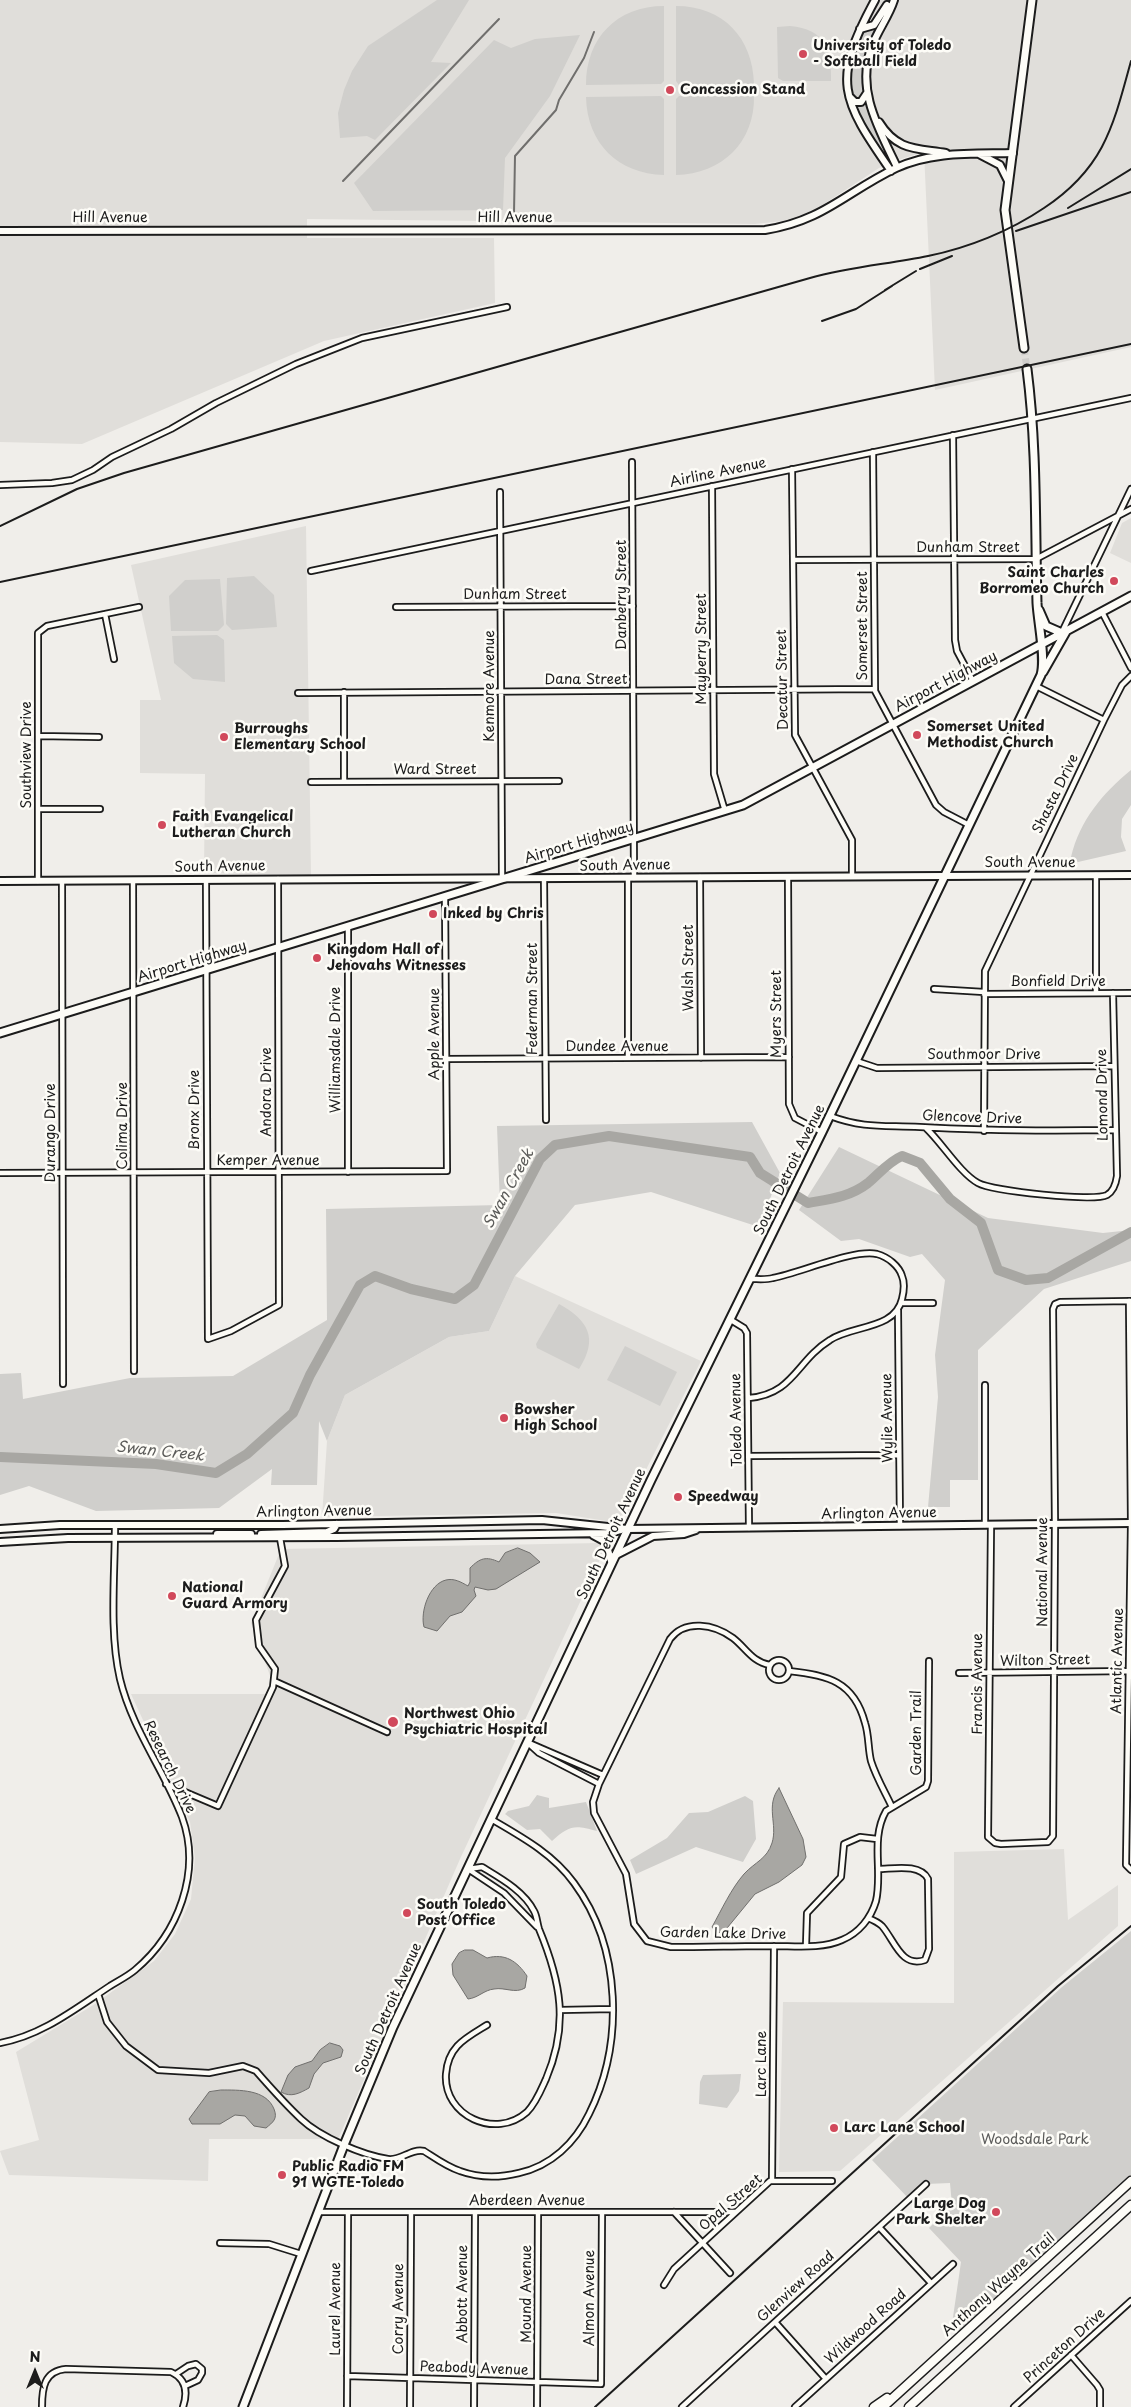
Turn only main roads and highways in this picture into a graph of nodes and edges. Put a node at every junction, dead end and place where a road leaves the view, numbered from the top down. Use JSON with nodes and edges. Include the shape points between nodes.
{"nodes":[{"id":1,"x":1032,"y":0,"type":"edge"},
{"id":2,"x":1024,"y":348,"type":"tunnel mouth"},
{"id":3,"x":1027,"y":369,"type":"tunnel mouth"},
{"id":4,"x":1131,"y":596,"type":"edge"},
{"id":5,"x":1037,"y":603,"type":"junction"},
{"id":6,"x":1064,"y":631,"type":"junction"},
{"id":7,"x":1040,"y":645,"type":"junction"},
{"id":8,"x":1042,"y":675,"type":"junction"},
{"id":9,"x":0,"y":1033,"type":"edge"},
{"id":10,"x":1131,"y":2181,"type":"edge"},
{"id":11,"x":1131,"y":2205,"type":"edge"},
{"id":12,"x":928,"y":2366,"type":"junction"},
{"id":13,"x":243,"y":2407,"type":"edge"},
{"id":14,"x":874,"y":2407,"type":"edge"},
{"id":15,"x":884,"y":2407,"type":"edge"},
{"id":16,"x":909,"y":2407,"type":"edge"}],
"edges":[{"from":1,"to":2,"type":"main road","via":[[1005,210]]},
{"from":3,"to":5,"type":"main road","via":[[1034,418]]},
{"from":4,"to":6,"type":"main road","name":"Airport Highway"},
{"from":5,"to":6,"type":"main road","via":[[1046,626]]},
{"from":5,"to":7,"type":"main road"},
{"from":6,"to":7,"type":"main road","name":"Airport Highway"},
{"from":6,"to":8,"type":"main road","name":"South Detroit Avenue","via":[[1054,657]]},
{"from":7,"to":8,"type":"main road","via":[[1044,661]]},
{"from":7,"to":9,"type":"main road","name":"Airport Highway","via":[[750,802]]},
{"from":8,"to":13,"type":"main road","name":"South Detroit Avenue","via":[[627,1529],[393,2027]]},
{"from":10,"to":12,"type":"highway","name":"Anthony Wayne Trail"},
{"from":11,"to":16,"type":"highway"},
{"from":12,"to":14,"type":"highway"},
{"from":12,"to":15,"type":"highway","name":"Anthony Wayne Trail"}]}
